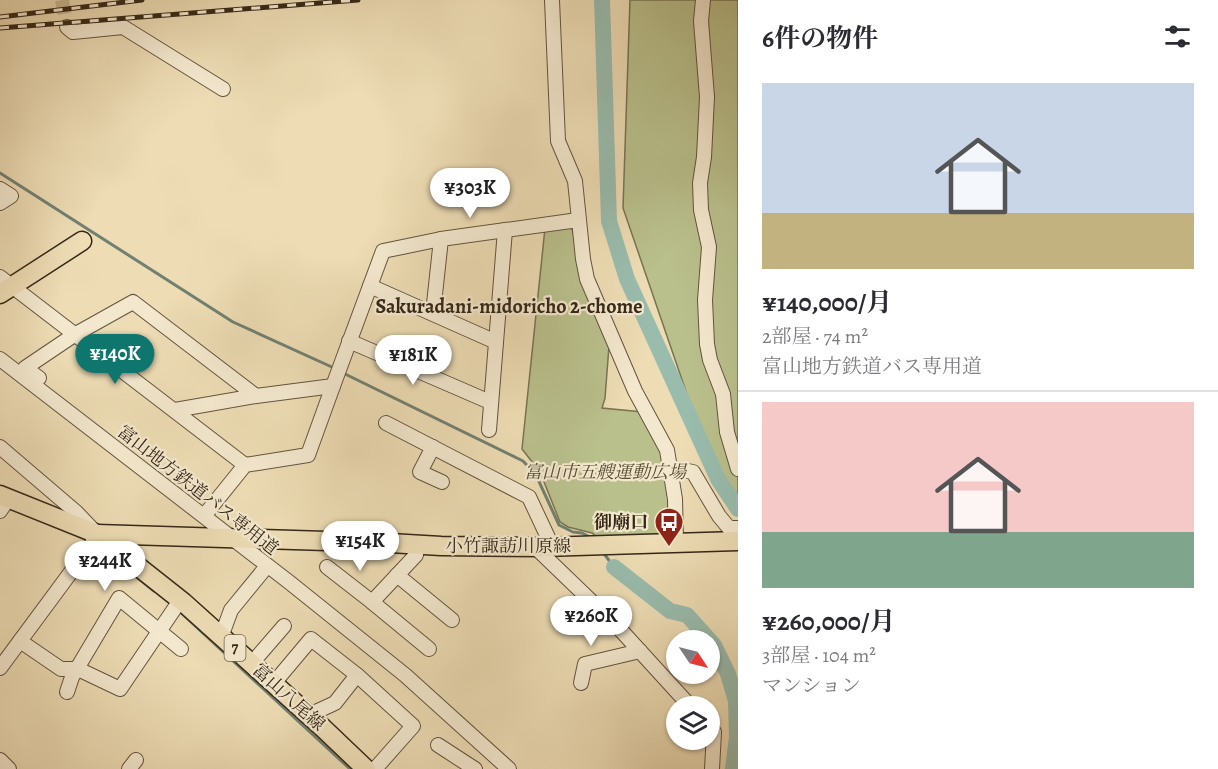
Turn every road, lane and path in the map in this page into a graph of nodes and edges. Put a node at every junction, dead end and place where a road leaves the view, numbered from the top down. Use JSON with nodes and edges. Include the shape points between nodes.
{"nodes":[{"id":1,"x":552,"y":0,"type":"edge"},
{"id":2,"x":703,"y":0,"type":"edge"},
{"id":3,"x":67,"y":27,"type":"dead end"},
{"id":4,"x":223,"y":89,"type":"dead end"},
{"id":5,"x":0,"y":189,"type":"edge"},
{"id":6,"x":0,"y":203,"type":"edge"},
{"id":7,"x":578,"y":220,"type":"junction"},
{"id":8,"x":505,"y":230,"type":"junction"},
{"id":9,"x":441,"y":239,"type":"junction"},
{"id":10,"x":82,"y":241,"type":"dead end"},
{"id":11,"x":4,"y":286,"type":"edge"},
{"id":12,"x":370,"y":286,"type":"junction"},
{"id":13,"x":433,"y":313,"type":"junction"},
{"id":14,"x":74,"y":335,"type":"junction"},
{"id":15,"x":350,"y":341,"type":"junction"},
{"id":16,"x":496,"y":342,"type":"junction"},
{"id":17,"x":0,"y":359,"type":"edge"},
{"id":18,"x":333,"y":386,"type":"junction"},
{"id":19,"x":256,"y":396,"type":"junction"},
{"id":20,"x":490,"y":402,"type":"junction"},
{"id":21,"x":175,"y":410,"type":"junction"},
{"id":22,"x":386,"y":423,"type":"dead end"},
{"id":23,"x":489,"y":430,"type":"dead end"},
{"id":24,"x":0,"y":447,"type":"edge"},
{"id":25,"x":433,"y":447,"type":"junction"},
{"id":26,"x":244,"y":465,"type":"junction"},
{"id":27,"x":671,"y":468,"type":"junction"},
{"id":28,"x":738,"y":469,"type":"edge"},
{"id":29,"x":442,"y":482,"type":"dead end"},
{"id":30,"x":3,"y":502,"type":"edge"},
{"id":31,"x":208,"y":511,"type":"junction"},
{"id":32,"x":738,"y":528,"type":"edge"},
{"id":33,"x":98,"y":534,"type":"junction"},
{"id":34,"x":237,"y":538,"type":"junction"},
{"id":35,"x":738,"y":541,"type":"edge"},
{"id":36,"x":676,"y":542,"type":"junction"},
{"id":37,"x":417,"y":545,"type":"junction"},
{"id":38,"x":544,"y":547,"type":"junction"},
{"id":39,"x":267,"y":566,"type":"junction"},
{"id":40,"x":327,"y":567,"type":"dead end"},
{"id":41,"x":398,"y":575,"type":"junction"},
{"id":42,"x":180,"y":599,"type":"junction"},
{"id":43,"x":372,"y":602,"type":"junction"},
{"id":44,"x":452,"y":620,"type":"dead end"},
{"id":45,"x":284,"y":626,"type":"dead end"},
{"id":46,"x":159,"y":630,"type":"junction"},
{"id":47,"x":219,"y":634,"type":"junction"},
{"id":48,"x":20,"y":641,"type":"junction"},
{"id":49,"x":181,"y":649,"type":"dead end"},
{"id":50,"x":429,"y":649,"type":"dead end"},
{"id":51,"x":640,"y":651,"type":"junction"},
{"id":52,"x":252,"y":663,"type":"junction"},
{"id":53,"x":0,"y":668,"type":"edge"},
{"id":54,"x":78,"y":669,"type":"junction"},
{"id":55,"x":357,"y":675,"type":"junction"},
{"id":56,"x":274,"y":683,"type":"junction"},
{"id":57,"x":581,"y":683,"type":"dead end"},
{"id":58,"x":67,"y":692,"type":"dead end"},
{"id":59,"x":681,"y":696,"type":"edge"},
{"id":60,"x":309,"y":715,"type":"junction"},
{"id":61,"x":438,"y":746,"type":"dead end"},
{"id":62,"x":713,"y":750,"type":"edge"},
{"id":63,"x":0,"y":760,"type":"edge"},
{"id":64,"x":480,"y":768,"type":"edge"},
{"id":65,"x":9,"y":769,"type":"edge"},
{"id":66,"x":366,"y":769,"type":"edge"},
{"id":67,"x":375,"y":769,"type":"edge"},
{"id":68,"x":509,"y":769,"type":"edge"},
{"id":69,"x":712,"y":769,"type":"edge"}],
"edges":[{"from":1,"to":7,"type":"street","via":[[558,141],[575,181]]},
{"from":2,"to":28,"type":"street","via":[[707,97],[700,183],[701,210],[710,247],[705,300],[707,344],[723,394],[727,432]]},
{"from":3,"to":4,"type":"street","via":[[73,32],[123,27]]},
{"from":5,"to":6,"type":"street","via":[[11,196]]},
{"from":7,"to":8,"type":"street"},
{"from":7,"to":27,"type":"street","via":[[587,279],[634,391],[667,450]]},
{"from":8,"to":9,"type":"street"},
{"from":8,"to":16,"type":"street"},
{"from":9,"to":12,"type":"street","via":[[383,251]]},
{"from":9,"to":13,"type":"street"},
{"from":10,"to":11,"type":"main road"},
{"from":11,"to":14,"type":"street"},
{"from":12,"to":13,"type":"street"},
{"from":12,"to":15,"type":"street"},
{"from":13,"to":16,"type":"street"},
{"from":14,"to":19,"type":"street","via":[[133,302]]},
{"from":14,"to":21,"type":"street"},
{"from":14,"to":31,"type":"street","via":[[25,368]]},
{"from":15,"to":18,"type":"street"},
{"from":15,"to":20,"type":"street"},
{"from":16,"to":20,"type":"street"},
{"from":17,"to":34,"type":"street","name":"富山地方鉄道バス専用道"},
{"from":18,"to":19,"type":"street"},
{"from":18,"to":26,"type":"street","via":[[308,455]]},
{"from":19,"to":21,"type":"street"},
{"from":20,"to":23,"type":"street"},
{"from":21,"to":26,"type":"street"},
{"from":22,"to":25,"type":"street"},
{"from":24,"to":33,"type":"street"},
{"from":25,"to":29,"type":"street","via":[[420,472]]},
{"from":25,"to":38,"type":"street","via":[[529,497]]},
{"from":26,"to":31,"type":"street"},
{"from":27,"to":32,"type":"street","via":[[693,472],[719,516],[729,528]]},
{"from":27,"to":36,"type":"street"},
{"from":30,"to":33,"type":"main road","name":"富山八尾線","number":"7"},
{"from":31,"to":34,"type":"street"},
{"from":33,"to":34,"type":"main road","name":"小竹諏訪川原線"},
{"from":33,"to":42,"type":"main road","name":"富山八尾線","number":"7"},
{"from":33,"to":48,"type":"street"},
{"from":34,"to":37,"type":"main road","name":"小竹諏訪川原線"},
{"from":34,"to":39,"type":"street","name":"富山地方鉄道バス専用道"},
{"from":35,"to":36,"type":"main road","name":"小竹諏訪川原線"},
{"from":36,"to":38,"type":"main road","name":"小竹諏訪川原線"},
{"from":37,"to":38,"type":"main road","name":"小竹諏訪川原線"},
{"from":37,"to":41,"type":"street","via":[[416,555]]},
{"from":38,"to":51,"type":"street"},
{"from":39,"to":47,"type":"street","via":[[231,610]]},
{"from":39,"to":68,"type":"street","name":"富山地方鉄道バス専用道","via":[[405,675]]},
{"from":40,"to":43,"type":"street"},
{"from":41,"to":43,"type":"street"},
{"from":41,"to":44,"type":"street"},
{"from":42,"to":46,"type":"street"},
{"from":42,"to":47,"type":"main road","name":"富山八尾線","number":"7"},
{"from":43,"to":50,"type":"street"},
{"from":45,"to":52,"type":"street"},
{"from":46,"to":49,"type":"street"},
{"from":46,"to":54,"type":"street","via":[[120,689]]},
{"from":46,"to":54,"type":"street","via":[[119,598]]},
{"from":47,"to":52,"type":"main road","name":"富山八尾線","number":"7"},
{"from":48,"to":53,"type":"street"},
{"from":48,"to":54,"type":"street","via":[[61,669]]},
{"from":51,"to":57,"type":"street","via":[[585,664]]},
{"from":51,"to":59,"type":"street"},
{"from":52,"to":56,"type":"main road","name":"富山八尾線","number":"7"},
{"from":54,"to":58,"type":"street"},
{"from":55,"to":56,"type":"street","via":[[311,639]]},
{"from":55,"to":60,"type":"street","via":[[335,702]]},
{"from":55,"to":67,"type":"street","via":[[413,726]]},
{"from":56,"to":60,"type":"main road","name":"富山八尾線","number":"7"},
{"from":60,"to":66,"type":"main road","name":"富山八尾線","number":"7"},
{"from":61,"to":64,"type":"street"},
{"from":62,"to":69,"type":"street"},
{"from":63,"to":65,"type":"street"}]}
